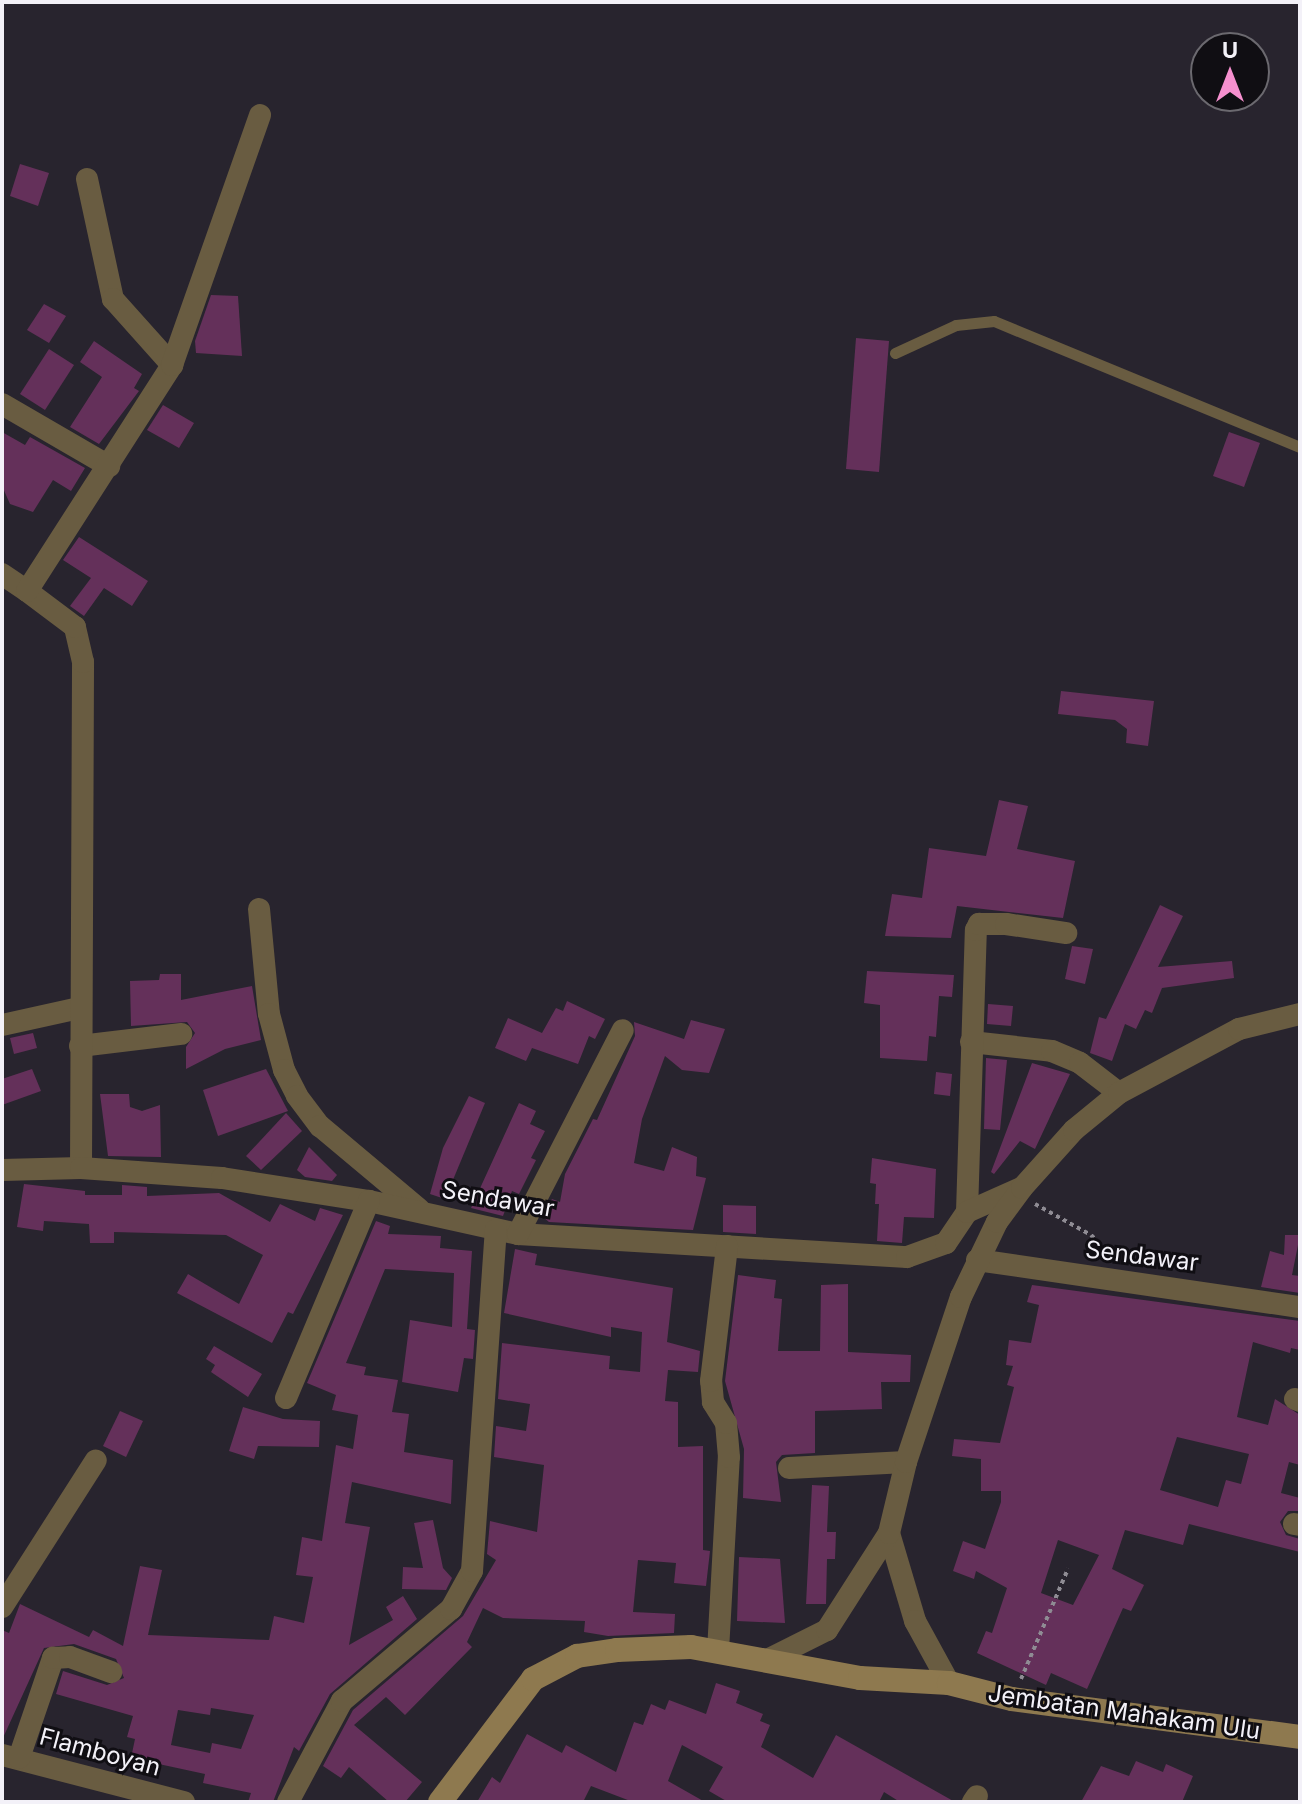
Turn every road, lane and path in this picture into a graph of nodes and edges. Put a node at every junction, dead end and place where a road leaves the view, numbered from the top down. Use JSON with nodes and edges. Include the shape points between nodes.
{"nodes":[{"id":1,"x":260,"y":115,"type":"dead end"},
{"id":2,"x":87,"y":179,"type":"dead end"},
{"id":3,"x":895,"y":353,"type":"dead end"},
{"id":4,"x":172,"y":365,"type":"junction"},
{"id":5,"x":2,"y":404,"type":"edge"},
{"id":6,"x":1300,"y":447,"type":"edge"},
{"id":7,"x":109,"y":466,"type":"junction"},
{"id":8,"x":2,"y":574,"type":"edge"},
{"id":9,"x":27,"y":591,"type":"junction"},
{"id":10,"x":259,"y":909,"type":"dead end"},
{"id":11,"x":1066,"y":933,"type":"dead end"},
{"id":12,"x":79,"y":1008,"type":"junction"},
{"id":13,"x":1300,"y":1014,"type":"edge"},
{"id":14,"x":2,"y":1025,"type":"edge"},
{"id":15,"x":623,"y":1030,"type":"dead end"},
{"id":16,"x":181,"y":1034,"type":"dead end"},
{"id":17,"x":971,"y":1042,"type":"junction"},
{"id":18,"x":80,"y":1046,"type":"junction"},
{"id":19,"x":1119,"y":1093,"type":"junction"},
{"id":20,"x":81,"y":1168,"type":"junction"},
{"id":21,"x":2,"y":1170,"type":"edge"},
{"id":22,"x":1020,"y":1192,"type":"junction"},
{"id":23,"x":369,"y":1201,"type":"junction"},
{"id":24,"x":967,"y":1212,"type":"junction"},
{"id":25,"x":423,"y":1213,"type":"junction"},
{"id":26,"x":507,"y":1232,"type":"junction"},
{"id":27,"x":727,"y":1246,"type":"junction"},
{"id":28,"x":977,"y":1260,"type":"junction"},
{"id":29,"x":1130,"y":1282,"type":"junction"},
{"id":30,"x":1300,"y":1307,"type":"edge"},
{"id":31,"x":286,"y":1398,"type":"dead end"},
{"id":32,"x":96,"y":1460,"type":"dead end"},
{"id":33,"x":906,"y":1462,"type":"junction"},
{"id":34,"x":789,"y":1468,"type":"dead end"},
{"id":35,"x":889,"y":1533,"type":"junction"},
{"id":36,"x":1068,"y":1569,"type":"dead end"},
{"id":37,"x":2,"y":1607,"type":"edge"},
{"id":38,"x":718,"y":1651,"type":"junction"},
{"id":39,"x":767,"y":1660,"type":"junction"},
{"id":40,"x":111,"y":1672,"type":"dead end"},
{"id":41,"x":949,"y":1683,"type":"junction"},
{"id":42,"x":1012,"y":1699,"type":"junction"},
{"id":43,"x":1300,"y":1737,"type":"edge"},
{"id":44,"x":10,"y":1756,"type":"edge"},
{"id":45,"x":184,"y":1802,"type":"edge"},
{"id":46,"x":288,"y":1802,"type":"edge"},
{"id":47,"x":440,"y":1802,"type":"edge"}],
"edges":[{"from":1,"to":4,"type":"street"},
{"from":2,"to":4,"type":"street","via":[[113,299]]},
{"from":3,"to":6,"type":"lane","via":[[956,325],[994,321]]},
{"from":4,"to":7,"type":"street"},
{"from":5,"to":7,"type":"street"},
{"from":7,"to":9,"type":"street"},
{"from":8,"to":9,"type":"street"},
{"from":9,"to":12,"type":"street","via":[[75,627],[83,662]]},
{"from":10,"to":25,"type":"street","via":[[269,1014],[297,1096],[320,1126]]},
{"from":11,"to":17,"type":"street","via":[[979,924]]},
{"from":12,"to":14,"type":"street"},
{"from":12,"to":18,"type":"street"},
{"from":13,"to":19,"type":"street","via":[[1239,1029]]},
{"from":15,"to":26,"type":"street"},
{"from":16,"to":18,"type":"street"},
{"from":17,"to":19,"type":"street","via":[[1052,1051],[1080,1063]]},
{"from":17,"to":24,"type":"street"},
{"from":18,"to":20,"type":"street"},
{"from":19,"to":22,"type":"street","via":[[1074,1130]]},
{"from":20,"to":21,"type":"street","name":"Sendawar"},
{"from":20,"to":23,"type":"street","name":"Sendawar","via":[[222,1178]]},
{"from":22,"to":24,"type":"street"},
{"from":22,"to":28,"type":"street"},
{"from":22,"to":29,"type":"path","via":[[1091,1235]]},
{"from":23,"to":25,"type":"street","name":"Sendawar"},
{"from":23,"to":31,"type":"street"},
{"from":24,"to":27,"type":"street","name":"Sendawar","via":[[946,1243],[907,1257]]},
{"from":25,"to":26,"type":"street","name":"Sendawar"},
{"from":26,"to":27,"type":"street","name":"Sendawar"},
{"from":26,"to":46,"type":"street","via":[[472,1571],[451,1609],[342,1701]]},
{"from":27,"to":38,"type":"street","via":[[711,1381],[715,1407],[726,1423],[729,1457]]},
{"from":28,"to":29,"type":"street","name":"Sendawar"},
{"from":28,"to":33,"type":"street"},
{"from":29,"to":30,"type":"street","name":"Sendawar"},
{"from":32,"to":37,"type":"street"},
{"from":33,"to":34,"type":"street"},
{"from":33,"to":35,"type":"street"},
{"from":35,"to":39,"type":"street","via":[[827,1630]]},
{"from":35,"to":41,"type":"street","via":[[915,1621]]},
{"from":36,"to":42,"type":"path"},
{"from":38,"to":39,"type":"main road","name":"Jembatan Mahakam Ulu"},
{"from":38,"to":47,"type":"main road","name":"Jembatan Mahakam Ulu","via":[[617,1650],[577,1656],[549,1670],[515,1700]]},
{"from":39,"to":41,"type":"main road","name":"Jembatan Mahakam Ulu","via":[[860,1678]]},
{"from":40,"to":44,"type":"street","via":[[70,1657],[53,1658]]},
{"from":41,"to":42,"type":"main road","name":"Jembatan Mahakam Ulu"},
{"from":42,"to":43,"type":"main road","name":"Jembatan Mahakam Ulu"},
{"from":44,"to":45,"type":"street","name":"Flamboyan"}]}
